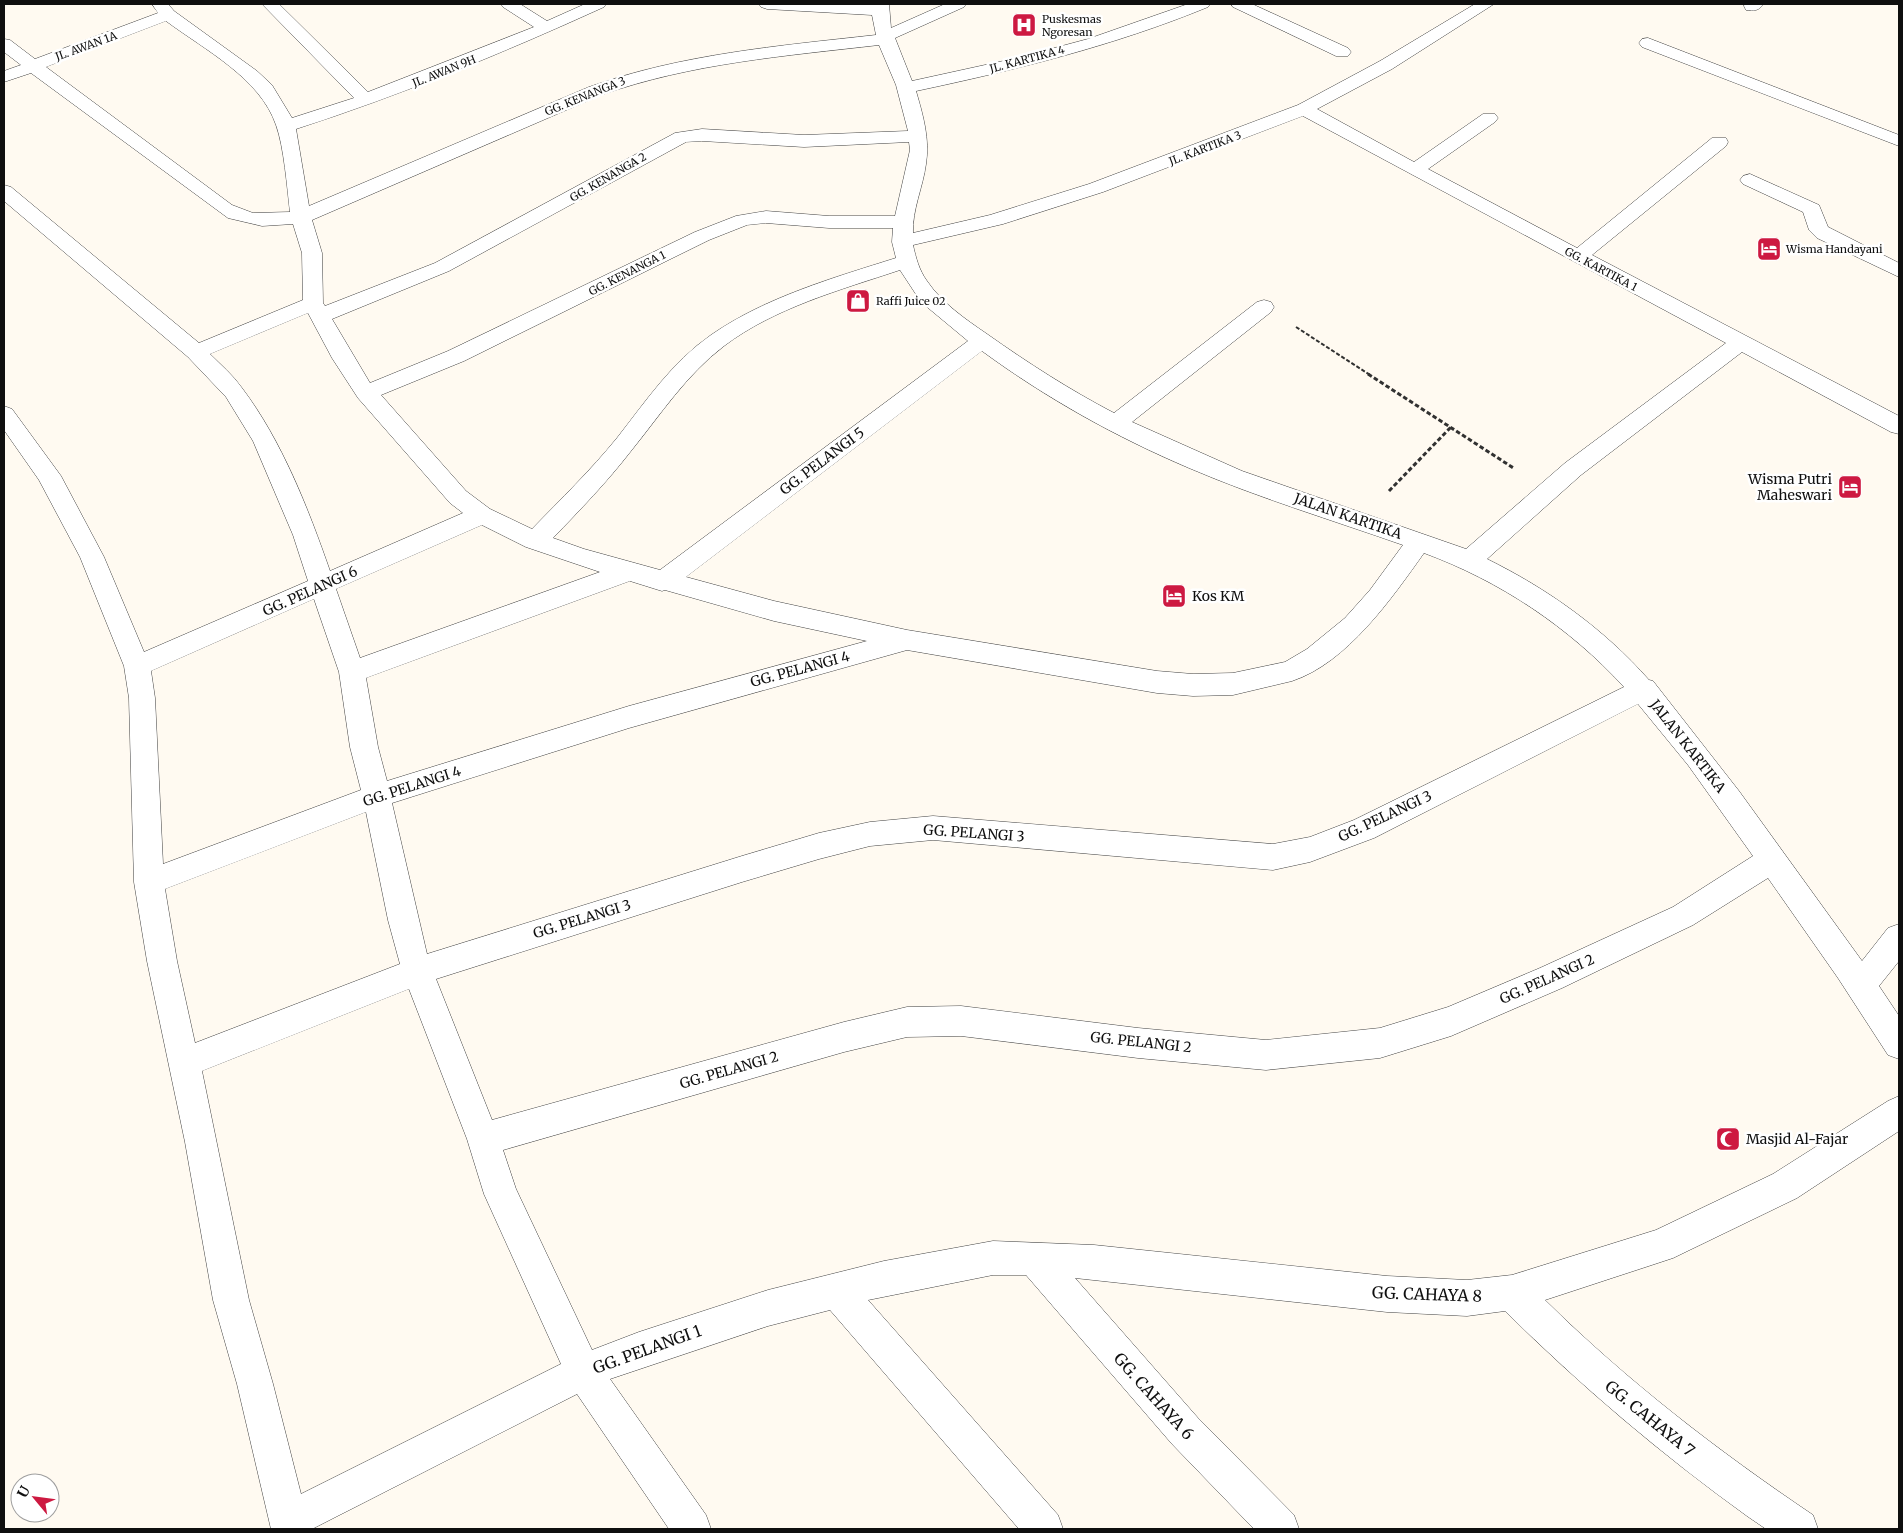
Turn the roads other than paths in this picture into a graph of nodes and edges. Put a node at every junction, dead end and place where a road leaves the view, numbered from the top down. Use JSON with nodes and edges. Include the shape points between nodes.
{"nodes":[{"id":1,"x":270,"y":4,"type":"edge"},
{"id":2,"x":509,"y":4,"type":"edge"},
{"id":3,"x":598,"y":4,"type":"edge"},
{"id":4,"x":767,"y":4,"type":"edge"},
{"id":5,"x":958,"y":4,"type":"edge"},
{"id":6,"x":1202,"y":4,"type":"edge"},
{"id":7,"x":1239,"y":4,"type":"edge"},
{"id":8,"x":1486,"y":4,"type":"edge"},
{"id":9,"x":880,"y":7,"type":"edge"},
{"id":10,"x":164,"y":10,"type":"edge"},
{"id":11,"x":546,"y":27,"type":"junction"},
{"id":12,"x":887,"y":38,"type":"junction"},
{"id":13,"x":1648,"y":43,"type":"dead end"},
{"id":14,"x":4,"y":44,"type":"edge"},
{"id":15,"x":1342,"y":52,"type":"dead end"},
{"id":16,"x":32,"y":66,"type":"junction"},
{"id":17,"x":4,"y":76,"type":"edge"},
{"id":18,"x":906,"y":88,"type":"junction"},
{"id":19,"x":366,"y":100,"type":"junction"},
{"id":20,"x":1304,"y":109,"type":"junction"},
{"id":21,"x":1489,"y":118,"type":"dead end"},
{"id":22,"x":286,"y":126,"type":"junction"},
{"id":23,"x":918,"y":136,"type":"junction"},
{"id":24,"x":1899,"y":141,"type":"edge"},
{"id":25,"x":1719,"y":142,"type":"dead end"},
{"id":26,"x":1414,"y":170,"type":"junction"},
{"id":27,"x":1750,"y":180,"type":"dead end"},
{"id":28,"x":4,"y":191,"type":"edge"},
{"id":29,"x":301,"y":217,"type":"junction"},
{"id":30,"x":903,"y":242,"type":"junction"},
{"id":31,"x":1578,"y":257,"type":"junction"},
{"id":32,"x":1899,"y":271,"type":"edge"},
{"id":33,"x":1264,"y":307,"type":"road end"},
{"id":34,"x":316,"y":310,"type":"junction"},
{"id":35,"x":982,"y":340,"type":"junction"},
{"id":36,"x":1740,"y":343,"type":"junction"},
{"id":37,"x":196,"y":352,"type":"junction"},
{"id":38,"x":366,"y":393,"type":"junction"},
{"id":39,"x":4,"y":414,"type":"edge"},
{"id":40,"x":1116,"y":423,"type":"junction"},
{"id":41,"x":1899,"y":426,"type":"edge"},
{"id":42,"x":482,"y":515,"type":"junction"},
{"id":43,"x":535,"y":541,"type":"junction"},
{"id":44,"x":1419,"y":541,"type":"junction"},
{"id":45,"x":1470,"y":560,"type":"junction"},
{"id":46,"x":627,"y":572,"type":"junction"},
{"id":47,"x":662,"y":582,"type":"junction"},
{"id":48,"x":322,"y":586,"type":"junction"},
{"id":49,"x":908,"y":640,"type":"junction"},
{"id":50,"x":137,"y":666,"type":"junction"},
{"id":51,"x":352,"y":672,"type":"junction"},
{"id":52,"x":1644,"y":689,"type":"junction"},
{"id":53,"x":377,"y":796,"type":"junction"},
{"id":54,"x":1772,"y":860,"type":"junction"},
{"id":55,"x":149,"y":882,"type":"junction"},
{"id":56,"x":1899,"y":938,"type":"edge"},
{"id":57,"x":417,"y":971,"type":"junction"},
{"id":58,"x":1862,"y":984,"type":"junction"},
{"id":59,"x":1899,"y":1044,"type":"edge"},
{"id":60,"x":184,"y":1063,"type":"junction"},
{"id":61,"x":1899,"y":1112,"type":"edge"},
{"id":62,"x":483,"y":1139,"type":"junction"},
{"id":63,"x":1034,"y":1258,"type":"junction"},
{"id":64,"x":837,"y":1291,"type":"junction"},
{"id":65,"x":1512,"y":1293,"type":"junction"},
{"id":66,"x":583,"y":1372,"type":"junction"},
{"id":67,"x":289,"y":1525,"type":"edge"},
{"id":68,"x":692,"y":1529,"type":"edge"},
{"id":69,"x":1044,"y":1529,"type":"edge"},
{"id":70,"x":1280,"y":1529,"type":"edge"},
{"id":71,"x":1799,"y":1529,"type":"edge"}],
"edges":[{"from":1,"to":19,"type":"street"},
{"from":2,"to":11,"type":"street"},
{"from":3,"to":11,"type":"street","name":"JL. AWAN 9H"},
{"from":4,"to":9,"type":"street"},
{"from":5,"to":12,"type":"street","name":"GG. KENANGA 3"},
{"from":6,"to":18,"type":"street","name":"JL. KARTIKA 4","via":[[1080,45]]},
{"from":7,"to":15,"type":"street"},
{"from":8,"to":20,"type":"street","name":"JL. KARTIKA 3","via":[[1386,65]]},
{"from":9,"to":12,"type":"street"},
{"from":10,"to":16,"type":"street","name":"JL. AWAN 1A"},
{"from":10,"to":22,"type":"street","via":[[266,89]]},
{"from":11,"to":19,"type":"street","name":"JL. AWAN 9H","via":[[451,69]]},
{"from":12,"to":18,"type":"street"},
{"from":12,"to":29,"type":"street","name":"GG. KENANGA 3","via":[[723,59],[636,76]]},
{"from":13,"to":24,"type":"street"},
{"from":14,"to":16,"type":"street","name":"GG. KENANGA 3"},
{"from":16,"to":17,"type":"street","name":"JL. AWAN 1A"},
{"from":16,"to":29,"type":"street","name":"GG. KENANGA 3","via":[[240,218],[261,221]]},
{"from":18,"to":23,"type":"street"},
{"from":19,"to":22,"type":"street","name":"JL. AWAN 9H"},
{"from":20,"to":26,"type":"street","name":"GG. KARTIKA 1"},
{"from":20,"to":30,"type":"street","name":"JL. KARTIKA 3","via":[[1096,188],[996,220]]},
{"from":21,"to":26,"type":"street"},
{"from":22,"to":29,"type":"street"},
{"from":23,"to":30,"type":"street"},
{"from":23,"to":34,"type":"street","name":"GG. KENANGA 2","via":[[804,141],[702,135],[682,137],[442,267]]},
{"from":25,"to":31,"type":"street"},
{"from":26,"to":31,"type":"street","name":"GG. KARTIKA 1"},
{"from":27,"to":32,"type":"street","via":[[1812,209],[1819,230],[1824,234]]},
{"from":28,"to":37,"type":"street"},
{"from":29,"to":34,"type":"street","via":[[312,254]]},
{"from":30,"to":35,"type":"street","name":"JALAN KARTIKA","via":[[913,278],[927,297]]},
{"from":30,"to":38,"type":"street","name":"GG. KENANGA 1","via":[[830,222],[766,217],[743,220],[702,236],[456,356]]},
{"from":30,"to":43,"type":"street","via":[[827,288],[719,339],[693,360],[613,459]]},
{"from":31,"to":36,"type":"street","name":"GG. KARTIKA 1"},
{"from":33,"to":40,"type":"street"},
{"from":34,"to":37,"type":"street","name":"GG. KENANGA 2"},
{"from":34,"to":38,"type":"street"},
{"from":35,"to":40,"type":"street","name":"JALAN KARTIKA","via":[[1020,367]]},
{"from":35,"to":47,"type":"street","name":"GG. PELANGI 5"},
{"from":36,"to":41,"type":"street","name":"GG. KARTIKA 1"},
{"from":36,"to":45,"type":"street","via":[[1573,469]]},
{"from":37,"to":48,"type":"street","via":[[234,392],[264,440],[305,535]]},
{"from":38,"to":42,"type":"street","via":[[458,497]]},
{"from":39,"to":50,"type":"street","via":[[49,476],[88,549]]},
{"from":40,"to":44,"type":"street","name":"JALAN KARTIKA","via":[[1198,462]]},
{"from":42,"to":43,"type":"street"},
{"from":42,"to":48,"type":"street","name":"GG. PELANGI 6"},
{"from":43,"to":46,"type":"street"},
{"from":44,"to":45,"type":"street","name":"JALAN KARTIKA"},
{"from":44,"to":49,"type":"street","name":"GG. PELANGI 4","via":[[1354,625],[1316,656],[1292,671],[1233,684],[1193,685],[1114,676]]},
{"from":45,"to":52,"type":"street","name":"JALAN KARTIKA","via":[[1540,598],[1594,640]]},
{"from":46,"to":47,"type":"street"},
{"from":46,"to":51,"type":"street"},
{"from":47,"to":49,"type":"street","via":[[774,611]]},
{"from":48,"to":50,"type":"street","name":"GG. PELANGI 6"},
{"from":48,"to":51,"type":"street"},
{"from":49,"to":53,"type":"street","name":"GG. PELANGI 4","via":[[629,717]]},
{"from":50,"to":55,"type":"street","via":[[142,698]]},
{"from":51,"to":53,"type":"street","via":[[364,747]]},
{"from":52,"to":54,"type":"street","name":"JALAN KARTIKA"},
{"from":52,"to":57,"type":"street","name":"GG. PELANGI 3","via":[[1364,829],[1310,849],[1264,857],[933,828],[870,834],[742,869]]},
{"from":53,"to":55,"type":"street","name":"GG. PELANGI 4"},
{"from":53,"to":57,"type":"street"},
{"from":54,"to":58,"type":"street","name":"JALAN KARTIKA"},
{"from":54,"to":62,"type":"street","name":"GG. PELANGI 2","via":[[1666,924],[1451,1021],[1380,1043],[1266,1054],[1138,1043],[961,1021],[907,1022]]},
{"from":55,"to":60,"type":"street","via":[[167,991]]},
{"from":56,"to":58,"type":"street"},
{"from":57,"to":60,"type":"street","name":"GG. PELANGI 3"},
{"from":57,"to":62,"type":"street"},
{"from":58,"to":59,"type":"street","name":"JALAN KARTIKA"},
{"from":60,"to":67,"type":"street","via":[[231,1300]]},
{"from":61,"to":65,"type":"street","name":"GG. CAHAYA 8","via":[[1785,1186],[1661,1246]]},
{"from":62,"to":66,"type":"street","via":[[501,1194]]},
{"from":63,"to":64,"type":"street","name":"GG. PELANGI 1","via":[[974,1261],[892,1276]]},
{"from":63,"to":65,"type":"street","name":"GG. CAHAYA 8","via":[[1387,1294],[1467,1298]]},
{"from":63,"to":70,"type":"street","name":"GG. CAHAYA 6","via":[[1185,1431]]},
{"from":64,"to":66,"type":"street","name":"GG. PELANGI 1","via":[[696,1330]]},
{"from":64,"to":69,"type":"street"},
{"from":65,"to":71,"type":"street","name":"GG. CAHAYA 7","via":[[1566,1348],[1648,1418]]},
{"from":66,"to":67,"type":"street","name":"GG. PELANGI 1"},
{"from":66,"to":68,"type":"street"}]}
